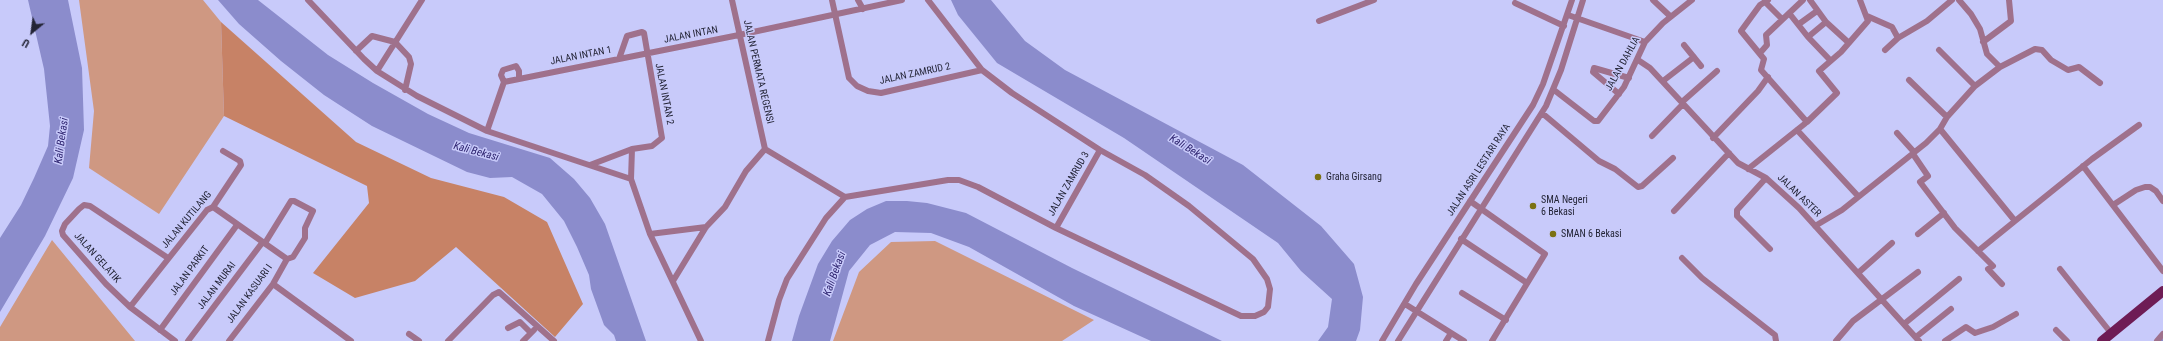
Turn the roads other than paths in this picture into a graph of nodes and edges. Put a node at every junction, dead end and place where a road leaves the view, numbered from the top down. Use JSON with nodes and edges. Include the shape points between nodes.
{"nodes":[{"id":1,"x":308,"y":0,"type":"edge"},
{"id":2,"x":422,"y":0,"type":"edge"},
{"id":3,"x":732,"y":0,"type":"edge"},
{"id":4,"x":832,"y":0,"type":"edge"},
{"id":5,"x":858,"y":0,"type":"edge"},
{"id":6,"x":902,"y":0,"type":"edge"},
{"id":7,"x":928,"y":0,"type":"edge"},
{"id":8,"x":1374,"y":0,"type":"edge"},
{"id":9,"x":1572,"y":0,"type":"edge"},
{"id":10,"x":1583,"y":0,"type":"edge"},
{"id":11,"x":1653,"y":0,"type":"edge"},
{"id":12,"x":1692,"y":0,"type":"edge"},
{"id":13,"x":1803,"y":0,"type":"edge"},
{"id":14,"x":1810,"y":0,"type":"edge"},
{"id":15,"x":1860,"y":0,"type":"edge"},
{"id":16,"x":1952,"y":0,"type":"edge"},
{"id":17,"x":1959,"y":0,"type":"edge"},
{"id":18,"x":2009,"y":0,"type":"edge"},
{"id":19,"x":1767,"y":1,"type":"edge"},
{"id":20,"x":1516,"y":3,"type":"dead end"},
{"id":21,"x":863,"y":9,"type":"junction"},
{"id":22,"x":1817,"y":11,"type":"junction"},
{"id":23,"x":1789,"y":13,"type":"junction"},
{"id":24,"x":836,"y":15,"type":"junction"},
{"id":25,"x":1568,"y":15,"type":"junction"},
{"id":26,"x":1670,"y":16,"type":"junction"},
{"id":27,"x":1867,"y":16,"type":"junction"},
{"id":28,"x":1578,"y":17,"type":"junction"},
{"id":29,"x":1782,"y":19,"type":"junction"},
{"id":30,"x":1319,"y":21,"type":"dead end"},
{"id":31,"x":1826,"y":22,"type":"junction"},
{"id":32,"x":1798,"y":24,"type":"junction"},
{"id":33,"x":1564,"y":26,"type":"junction"},
{"id":34,"x":739,"y":35,"type":"junction"},
{"id":35,"x":1808,"y":37,"type":"junction"},
{"id":36,"x":1898,"y":38,"type":"junction"},
{"id":37,"x":394,"y":42,"type":"junction"},
{"id":38,"x":1645,"y":42,"type":"junction"},
{"id":39,"x":1983,"y":42,"type":"junction"},
{"id":40,"x":1849,"y":43,"type":"junction"},
{"id":41,"x":1684,"y":44,"type":"dead end"},
{"id":42,"x":1885,"y":50,"type":"dead end"},
{"id":43,"x":1940,"y":50,"type":"dead end"},
{"id":44,"x":356,"y":51,"type":"junction"},
{"id":45,"x":646,"y":53,"type":"junction"},
{"id":46,"x":1555,"y":53,"type":"junction"},
{"id":47,"x":1760,"y":53,"type":"junction"},
{"id":48,"x":1566,"y":56,"type":"junction"},
{"id":49,"x":1694,"y":57,"type":"junction"},
{"id":50,"x":619,"y":59,"type":"junction"},
{"id":51,"x":1638,"y":60,"type":"junction"},
{"id":52,"x":1830,"y":60,"type":"junction"},
{"id":53,"x":1701,"y":66,"type":"dead end"},
{"id":54,"x":2000,"y":67,"type":"junction"},
{"id":55,"x":982,"y":70,"type":"junction"},
{"id":56,"x":377,"y":71,"type":"junction"},
{"id":57,"x":1717,"y":71,"type":"dead end"},
{"id":58,"x":1768,"y":77,"type":"junction"},
{"id":59,"x":1629,"y":78,"type":"junction"},
{"id":60,"x":519,"y":79,"type":"junction"},
{"id":61,"x":1910,"y":80,"type":"dead end"},
{"id":62,"x":1663,"y":81,"type":"junction"},
{"id":63,"x":504,"y":82,"type":"junction"},
{"id":64,"x":2100,"y":83,"type":"dead end"},
{"id":65,"x":1975,"y":86,"type":"junction"},
{"id":66,"x":405,"y":90,"type":"junction"},
{"id":67,"x":1554,"y":90,"type":"junction"},
{"id":68,"x":1619,"y":94,"type":"junction"},
{"id":69,"x":1682,"y":103,"type":"junction"},
{"id":70,"x":1542,"y":113,"type":"junction"},
{"id":71,"x":1948,"y":118,"type":"junction"},
{"id":72,"x":1807,"y":122,"type":"junction"},
{"id":73,"x":2139,"y":125,"type":"dead end"},
{"id":74,"x":1940,"y":129,"type":"junction"},
{"id":75,"x":1797,"y":130,"type":"junction"},
{"id":76,"x":487,"y":131,"type":"junction"},
{"id":77,"x":1897,"y":133,"type":"dead end"},
{"id":78,"x":1652,"y":136,"type":"dead end"},
{"id":79,"x":1713,"y":138,"type":"junction"},
{"id":80,"x":632,"y":148,"type":"junction"},
{"id":81,"x":765,"y":149,"type":"junction"},
{"id":82,"x":1100,"y":150,"type":"junction"},
{"id":83,"x":223,"y":151,"type":"dead end"},
{"id":84,"x":1729,"y":153,"type":"junction"},
{"id":85,"x":1914,"y":153,"type":"junction"},
{"id":86,"x":1673,"y":158,"type":"dead end"},
{"id":87,"x":1497,"y":160,"type":"junction"},
{"id":88,"x":590,"y":165,"type":"junction"},
{"id":89,"x":2083,"y":166,"type":"junction"},
{"id":90,"x":1508,"y":167,"type":"junction"},
{"id":91,"x":1748,"y":169,"type":"junction"},
{"id":92,"x":1766,"y":178,"type":"junction"},
{"id":93,"x":631,"y":179,"type":"junction"},
{"id":94,"x":1858,"y":196,"type":"junction"},
{"id":95,"x":845,"y":197,"type":"junction"},
{"id":96,"x":1470,"y":201,"type":"junction"},
{"id":97,"x":2163,"y":201,"type":"edge"},
{"id":98,"x":2113,"y":204,"type":"junction"},
{"id":99,"x":213,"y":207,"type":"junction"},
{"id":100,"x":1480,"y":209,"type":"junction"},
{"id":101,"x":1674,"y":211,"type":"dead end"},
{"id":102,"x":1944,"y":213,"type":"junction"},
{"id":103,"x":2015,"y":221,"type":"junction"},
{"id":104,"x":237,"y":225,"type":"junction"},
{"id":105,"x":1816,"y":226,"type":"junction"},
{"id":106,"x":706,"y":227,"type":"junction"},
{"id":107,"x":1056,"y":228,"type":"junction"},
{"id":108,"x":650,"y":234,"type":"junction"},
{"id":109,"x":1918,"y":234,"type":"dead end"},
{"id":110,"x":1461,"y":239,"type":"junction"},
{"id":111,"x":264,"y":243,"type":"junction"},
{"id":112,"x":1892,"y":243,"type":"dead end"},
{"id":113,"x":1770,"y":249,"type":"dead end"},
{"id":114,"x":1978,"y":251,"type":"junction"},
{"id":115,"x":168,"y":258,"type":"junction"},
{"id":116,"x":1682,"y":258,"type":"dead end"},
{"id":117,"x":287,"y":259,"type":"junction"},
{"id":118,"x":2060,"y":269,"type":"dead end"},
{"id":119,"x":2163,"y":271,"type":"edge"},
{"id":120,"x":1918,"y":272,"type":"dead end"},
{"id":121,"x":1858,"y":273,"type":"junction"},
{"id":122,"x":1959,"y":279,"type":"dead end"},
{"id":123,"x":673,"y":281,"type":"junction"},
{"id":124,"x":1527,"y":283,"type":"junction"},
{"id":125,"x":273,"y":284,"type":"junction"},
{"id":126,"x":2002,"y":284,"type":"dead end"},
{"id":127,"x":2163,"y":291,"type":"edge"},
{"id":128,"x":1462,"y":293,"type":"dead end"},
{"id":129,"x":1882,"y":300,"type":"junction"},
{"id":130,"x":1405,"y":304,"type":"junction"},
{"id":131,"x":130,"y":307,"type":"junction"},
{"id":132,"x":1951,"y":309,"type":"dead end"},
{"id":133,"x":1416,"y":311,"type":"junction"},
{"id":134,"x":525,"y":314,"type":"junction"},
{"id":135,"x":2016,"y":314,"type":"dead end"},
{"id":136,"x":1506,"y":320,"type":"junction"},
{"id":137,"x":520,"y":322,"type":"junction"},
{"id":138,"x":1904,"y":324,"type":"junction"},
{"id":139,"x":539,"y":327,"type":"junction"},
{"id":140,"x":508,"y":328,"type":"dead end"},
{"id":141,"x":160,"y":330,"type":"junction"},
{"id":142,"x":2056,"y":330,"type":"dead end"},
{"id":143,"x":531,"y":333,"type":"junction"},
{"id":144,"x":1451,"y":333,"type":"junction"},
{"id":145,"x":2111,"y":333,"type":"junction"},
{"id":146,"x":409,"y":334,"type":"dead end"},
{"id":147,"x":2163,"y":334,"type":"edge"},
{"id":148,"x":1918,"y":339,"type":"edge"},
{"id":149,"x":175,"y":341,"type":"edge"},
{"id":150,"x":188,"y":341,"type":"edge"},
{"id":151,"x":228,"y":341,"type":"edge"},
{"id":152,"x":351,"y":341,"type":"edge"},
{"id":153,"x":419,"y":341,"type":"edge"},
{"id":154,"x":448,"y":341,"type":"edge"},
{"id":155,"x":523,"y":341,"type":"edge"},
{"id":156,"x":554,"y":341,"type":"edge"},
{"id":157,"x":701,"y":341,"type":"edge"},
{"id":158,"x":768,"y":341,"type":"edge"},
{"id":159,"x":1382,"y":341,"type":"edge"},
{"id":160,"x":1398,"y":341,"type":"edge"},
{"id":161,"x":1446,"y":341,"type":"edge"},
{"id":162,"x":1464,"y":341,"type":"edge"},
{"id":163,"x":1492,"y":341,"type":"edge"},
{"id":164,"x":1776,"y":341,"type":"edge"},
{"id":165,"x":1836,"y":341,"type":"edge"},
{"id":166,"x":1945,"y":341,"type":"edge"},
{"id":167,"x":2067,"y":341,"type":"edge"},
{"id":168,"x":2102,"y":341,"type":"edge"},
{"id":169,"x":2157,"y":341,"type":"edge"}],
"edges":[{"from":1,"to":44,"type":"street"},
{"from":2,"to":37,"type":"street"},
{"from":3,"to":34,"type":"street","name":"JALAN PERMATA REGENSI"},
{"from":4,"to":24,"type":"street","name":"JALAN ZAMRUD 2"},
{"from":5,"to":21,"type":"street"},
{"from":6,"to":21,"type":"street","name":"JALAN INTAN"},
{"from":7,"to":55,"type":"street"},
{"from":8,"to":30,"type":"street"},
{"from":9,"to":25,"type":"street","name":"JALAN ASRI LESTARI RAYA"},
{"from":10,"to":28,"type":"street"},
{"from":11,"to":26,"type":"street"},
{"from":12,"to":26,"type":"street","name":"JALAN DAHLIA"},
{"from":13,"to":23,"type":"street"},
{"from":14,"to":22,"type":"street"},
{"from":15,"to":27,"type":"street"},
{"from":16,"to":36,"type":"street","via":[[1927,21]]},
{"from":17,"to":39,"type":"street","via":[[1980,29]]},
{"from":18,"to":39,"type":"street","via":[[2011,21]]},
{"from":19,"to":29,"type":"street"},
{"from":19,"to":47,"type":"street","via":[[1760,5],[1742,31]]},
{"from":20,"to":33,"type":"street"},
{"from":21,"to":24,"type":"street","name":"JALAN INTAN"},
{"from":22,"to":31,"type":"street"},
{"from":22,"to":32,"type":"street"},
{"from":23,"to":29,"type":"street"},
{"from":23,"to":32,"type":"street"},
{"from":24,"to":34,"type":"street","name":"JALAN INTAN"},
{"from":24,"to":55,"type":"street","name":"JALAN ZAMRUD 2","via":[[850,78],[857,86],[868,91],[881,93]]},
{"from":25,"to":28,"type":"street"},
{"from":25,"to":33,"type":"street","name":"JALAN ASRI LESTARI RAYA"},
{"from":26,"to":38,"type":"street","name":"JALAN DAHLIA"},
{"from":27,"to":36,"type":"street","via":[[1892,27]]},
{"from":27,"to":40,"type":"street","via":[[1868,21]]},
{"from":28,"to":38,"type":"street"},
{"from":28,"to":48,"type":"street"},
{"from":29,"to":47,"type":"street","via":[[1766,35],[1767,45]]},
{"from":31,"to":35,"type":"street"},
{"from":31,"to":40,"type":"street"},
{"from":32,"to":35,"type":"street"},
{"from":33,"to":46,"type":"street","name":"JALAN ASRI LESTARI RAYA"},
{"from":34,"to":45,"type":"street","name":"JALAN INTAN"},
{"from":34,"to":81,"type":"street","name":"JALAN PERMATA REGENSI"},
{"from":35,"to":52,"type":"street"},
{"from":36,"to":42,"type":"street"},
{"from":37,"to":44,"type":"street","via":[[372,36]]},
{"from":37,"to":56,"type":"street"},
{"from":37,"to":66,"type":"street","via":[[409,58],[411,64]]},
{"from":38,"to":51,"type":"street","name":"JALAN DAHLIA"},
{"from":39,"to":54,"type":"street","via":[[1987,54]]},
{"from":40,"to":52,"type":"street"},
{"from":41,"to":49,"type":"street"},
{"from":43,"to":65,"type":"street"},
{"from":44,"to":56,"type":"street"},
{"from":45,"to":50,"type":"street","name":"JALAN INTAN 1"},
{"from":45,"to":50,"type":"street","name":"JALAN INTAN 2","via":[[645,34],[642,32],[626,37]]},
{"from":45,"to":80,"type":"street","name":"JALAN INTAN 2","via":[[662,138],[652,146]]},
{"from":46,"to":48,"type":"street"},
{"from":46,"to":87,"type":"street","name":"JALAN ASRI LESTARI RAYA","via":[[1533,104]]},
{"from":47,"to":58,"type":"street","via":[[1764,59],[1761,70]]},
{"from":48,"to":67,"type":"street"},
{"from":49,"to":53,"type":"street"},
{"from":49,"to":62,"type":"street"},
{"from":50,"to":60,"type":"street","name":"JALAN INTAN 1"},
{"from":51,"to":59,"type":"street","name":"JALAN DAHLIA"},
{"from":51,"to":62,"type":"street","name":"JALAN ASTER"},
{"from":52,"to":72,"type":"street","via":[[1820,72],[1837,93]]},
{"from":54,"to":64,"type":"street","via":[[2035,49],[2042,50],[2051,60],[2068,70],[2079,67]]},
{"from":54,"to":65,"type":"street"},
{"from":55,"to":82,"type":"street","via":[[1012,93]]},
{"from":56,"to":66,"type":"street"},
{"from":57,"to":69,"type":"street"},
{"from":58,"to":72,"type":"street"},
{"from":58,"to":79,"type":"street"},
{"from":59,"to":68,"type":"street","name":"JALAN DAHLIA"},
{"from":59,"to":68,"type":"street","via":[[1594,68],[1593,72]]},
{"from":60,"to":63,"type":"street","name":"JALAN INTAN 1"},
{"from":60,"to":63,"type":"street","via":[[518,67],[512,66],[502,72]]},
{"from":61,"to":71,"type":"street"},
{"from":62,"to":69,"type":"street","name":"JALAN ASTER"},
{"from":63,"to":76,"type":"street"},
{"from":65,"to":71,"type":"street"},
{"from":66,"to":76,"type":"street"},
{"from":67,"to":68,"type":"street","name":"JALAN DAHLIA","via":[[1596,122]]},
{"from":67,"to":70,"type":"street"},
{"from":69,"to":78,"type":"street"},
{"from":69,"to":79,"type":"street","name":"JALAN ASTER"},
{"from":70,"to":86,"type":"street","via":[[1599,161],[1615,169],[1638,187]]},
{"from":70,"to":90,"type":"street"},
{"from":71,"to":74,"type":"street"},
{"from":72,"to":75,"type":"street"},
{"from":73,"to":89,"type":"street"},
{"from":74,"to":85,"type":"street"},
{"from":74,"to":103,"type":"street"},
{"from":75,"to":91,"type":"street"},
{"from":75,"to":94,"type":"street"},
{"from":76,"to":88,"type":"street"},
{"from":77,"to":85,"type":"street"},
{"from":79,"to":84,"type":"street","name":"JALAN ASTER"},
{"from":80,"to":88,"type":"street"},
{"from":80,"to":93,"type":"street"},
{"from":81,"to":95,"type":"street"},
{"from":81,"to":106,"type":"street","via":[[746,171],[724,207]]},
{"from":82,"to":107,"type":"street","name":"JALAN ZAMRUD 3"},
{"from":82,"to":107,"type":"street","via":[[1145,175],[1189,206],[1253,259],[1267,279],[1270,289],[1268,307],[1255,316],[1241,316]]},
{"from":83,"to":99,"type":"street","name":"JALAN KUTILANG","via":[[240,160],[241,165]]},
{"from":84,"to":91,"type":"street","name":"JALAN ASTER"},
{"from":84,"to":101,"type":"street"},
{"from":85,"to":94,"type":"street"},
{"from":85,"to":102,"type":"street","via":[[1928,176],[1920,182]]},
{"from":87,"to":90,"type":"street"},
{"from":87,"to":96,"type":"street","name":"JALAN ASRI LESTARI RAYA"},
{"from":88,"to":93,"type":"street"},
{"from":89,"to":98,"type":"street"},
{"from":89,"to":103,"type":"street"},
{"from":90,"to":100,"type":"street"},
{"from":91,"to":92,"type":"street","name":"JALAN ASTER"},
{"from":92,"to":105,"type":"street","name":"JALAN ASTER"},
{"from":92,"to":113,"type":"street","via":[[1736,210],[1737,216]]},
{"from":93,"to":108,"type":"street"},
{"from":94,"to":105,"type":"street","via":[[1824,223]]},
{"from":95,"to":107,"type":"street","via":[[959,180],[978,187]]},
{"from":95,"to":158,"type":"street","via":[[826,218],[787,280]]},
{"from":96,"to":100,"type":"street"},
{"from":96,"to":130,"type":"street","name":"JALAN ASRI LESTARI RAYA"},
{"from":97,"to":98,"type":"street","via":[[2156,191],[2145,187]]},
{"from":98,"to":119,"type":"street"},
{"from":99,"to":104,"type":"street"},
{"from":99,"to":115,"type":"street","name":"JALAN KUTILANG","via":[[207,210]]},
{"from":100,"to":110,"type":"street"},
{"from":100,"to":124,"type":"street","via":[[1544,252],[1545,256]]},
{"from":102,"to":109,"type":"street"},
{"from":102,"to":114,"type":"street"},
{"from":103,"to":114,"type":"street"},
{"from":104,"to":111,"type":"street"},
{"from":104,"to":141,"type":"street","name":"JALAN PARKIT"},
{"from":105,"to":121,"type":"street","name":"JALAN ASTER"},
{"from":106,"to":108,"type":"street"},
{"from":106,"to":123,"type":"street"},
{"from":108,"to":123,"type":"street"},
{"from":110,"to":124,"type":"street"},
{"from":110,"to":133,"type":"street"},
{"from":111,"to":117,"type":"street"},
{"from":111,"to":117,"type":"street","name":"JALAN MURAI","via":[[291,202],[294,201],[312,211],[305,228],[305,238],[293,257]]},
{"from":111,"to":150,"type":"street","name":"JALAN MURAI"},
{"from":112,"to":121,"type":"street"},
{"from":114,"to":126,"type":"street","via":[[1993,266],[1988,269]]},
{"from":115,"to":131,"type":"street","name":"JALAN KUTILANG"},
{"from":115,"to":131,"type":"street","name":"JALAN GELATIK","via":[[90,206],[84,205],[65,224],[63,235]]},
{"from":116,"to":164,"type":"street","via":[[1702,278],[1775,335]]},
{"from":117,"to":125,"type":"street","name":"JALAN KASUARI I"},
{"from":118,"to":145,"type":"street"},
{"from":120,"to":129,"type":"street"},
{"from":121,"to":129,"type":"street","name":"JALAN ASTER"},
{"from":122,"to":138,"type":"street"},
{"from":123,"to":157,"type":"street"},
{"from":124,"to":136,"type":"street"},
{"from":125,"to":151,"type":"street","name":"JALAN KASUARI I"},
{"from":125,"to":152,"type":"street"},
{"from":127,"to":145,"type":"main road"},
{"from":128,"to":136,"type":"street"},
{"from":129,"to":138,"type":"street","name":"JALAN ASTER"},
{"from":129,"to":165,"type":"street","via":[[1853,321]]},
{"from":130,"to":133,"type":"street"},
{"from":130,"to":159,"type":"street","name":"JALAN ASRI LESTARI RAYA"},
{"from":131,"to":141,"type":"street"},
{"from":132,"to":148,"type":"street"},
{"from":133,"to":144,"type":"street"},
{"from":133,"to":160,"type":"street"},
{"from":134,"to":137,"type":"street"},
{"from":134,"to":139,"type":"street"},
{"from":134,"to":154,"type":"street","via":[[504,294],[497,292]]},
{"from":135,"to":166,"type":"street","via":[[1993,327],[1975,333],[1966,327]]},
{"from":136,"to":163,"type":"street"},
{"from":137,"to":140,"type":"street"},
{"from":137,"to":143,"type":"street"},
{"from":138,"to":148,"type":"street","name":"JALAN ASTER"},
{"from":139,"to":143,"type":"street"},
{"from":139,"to":156,"type":"street"},
{"from":141,"to":149,"type":"street"},
{"from":142,"to":167,"type":"street"},
{"from":143,"to":155,"type":"street"},
{"from":144,"to":161,"type":"street"},
{"from":144,"to":162,"type":"street"},
{"from":145,"to":168,"type":"main road"},
{"from":146,"to":153,"type":"street"},
{"from":147,"to":169,"type":"street"}]}
